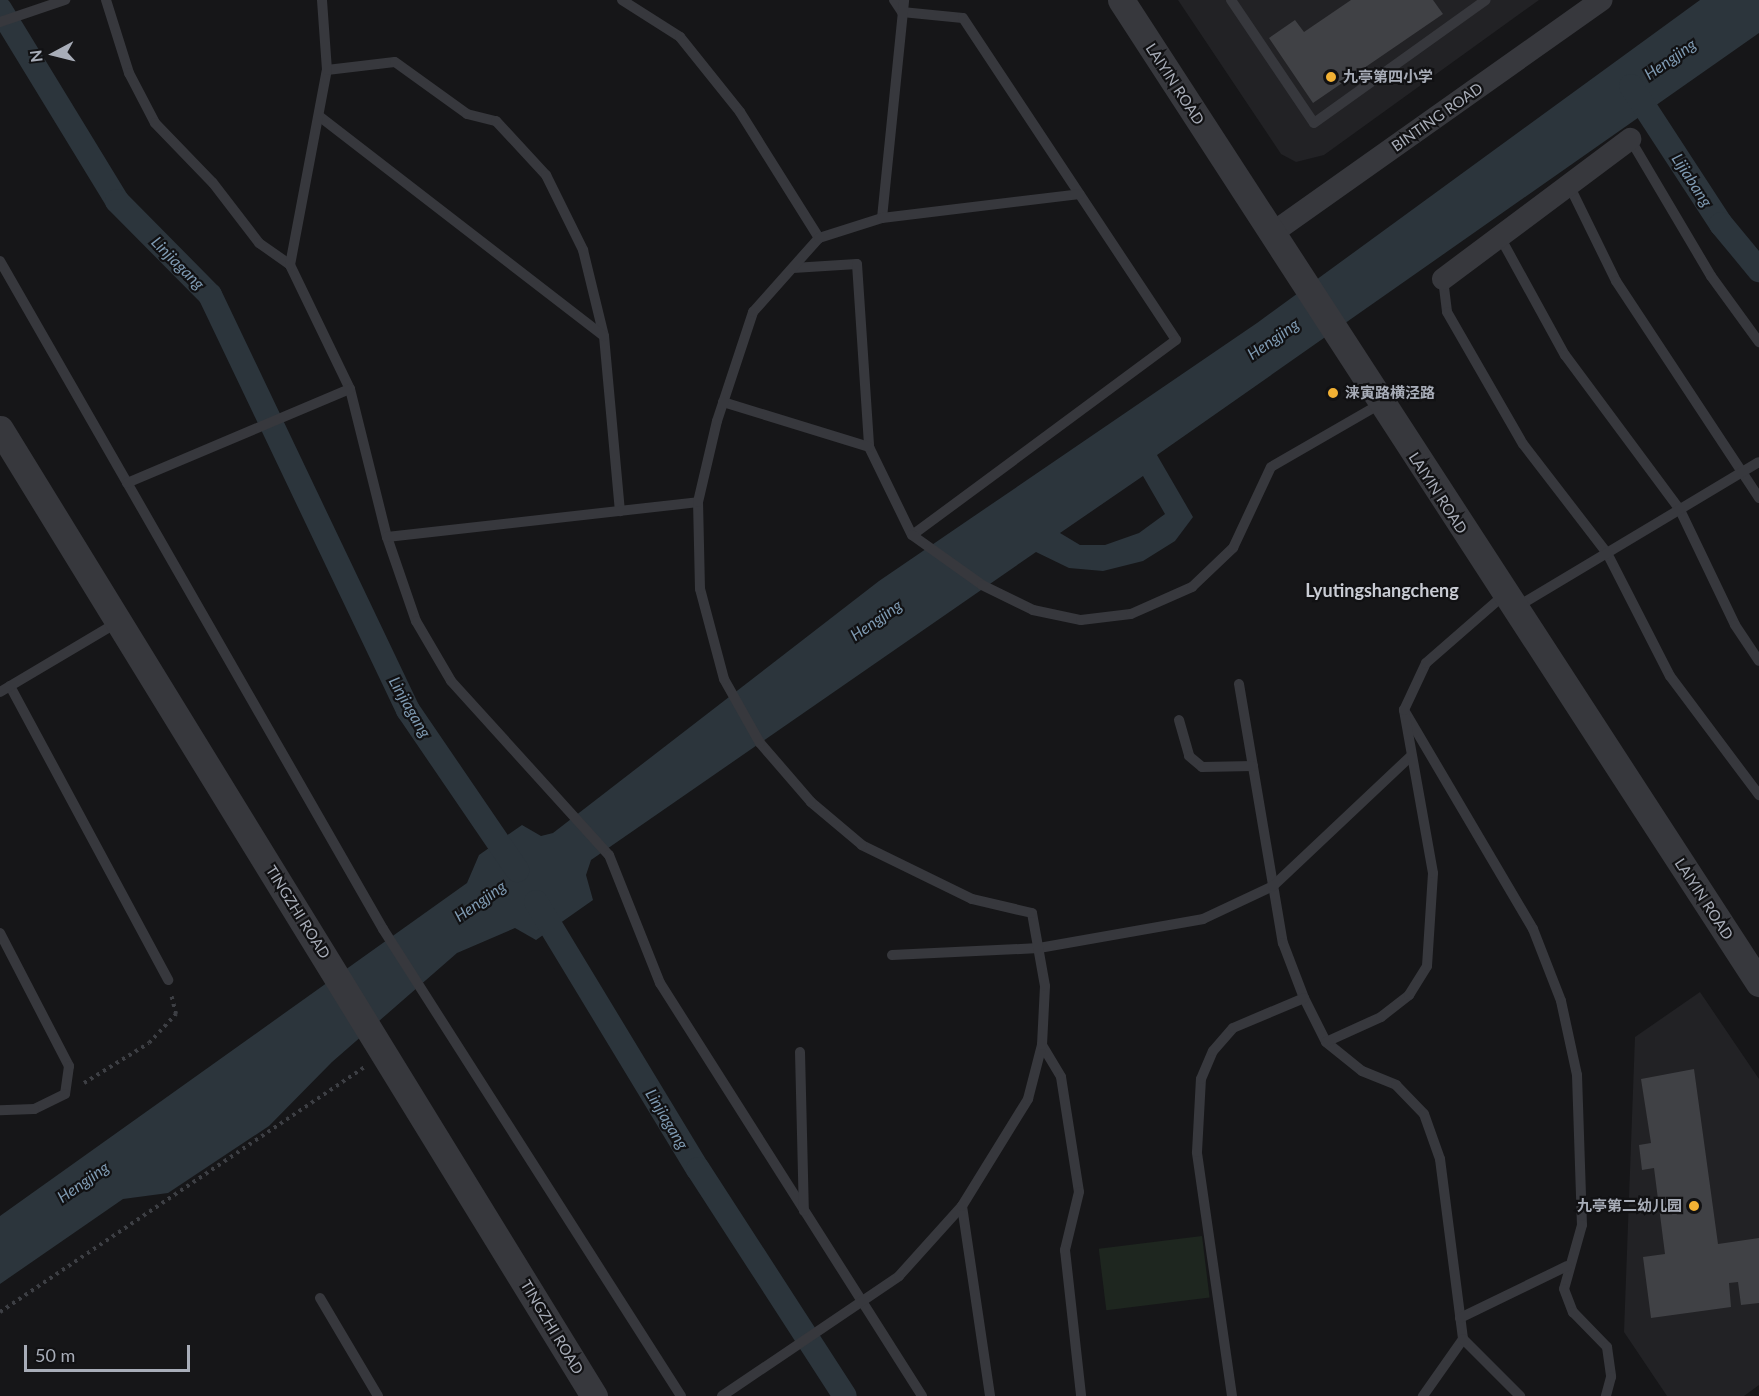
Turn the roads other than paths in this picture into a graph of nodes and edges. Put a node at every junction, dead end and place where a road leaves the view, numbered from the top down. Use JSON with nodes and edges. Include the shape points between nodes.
{"nodes":[{"id":1,"x":65,"y":0,"type":"edge"},
{"id":2,"x":106,"y":0,"type":"edge"},
{"id":3,"x":322,"y":0,"type":"edge"},
{"id":4,"x":622,"y":0,"type":"edge"},
{"id":5,"x":894,"y":0,"type":"edge"},
{"id":6,"x":903,"y":0,"type":"edge"},
{"id":7,"x":1121,"y":0,"type":"edge"},
{"id":8,"x":1231,"y":0,"type":"edge"},
{"id":9,"x":1486,"y":0,"type":"edge"},
{"id":10,"x":1602,"y":0,"type":"edge"},
{"id":11,"x":902,"y":12,"type":"junction"},
{"id":12,"x":0,"y":22,"type":"edge"},
{"id":13,"x":327,"y":70,"type":"junction"},
{"id":14,"x":319,"y":116,"type":"junction"},
{"id":15,"x":1630,"y":139,"type":"joint"},
{"id":16,"x":1569,"y":185,"type":"junction"},
{"id":17,"x":1080,"y":194,"type":"junction"},
{"id":18,"x":882,"y":218,"type":"junction"},
{"id":19,"x":1271,"y":234,"type":"junction"},
{"id":20,"x":1500,"y":237,"type":"junction"},
{"id":21,"x":819,"y":238,"type":"junction"},
{"id":22,"x":0,"y":261,"type":"edge"},
{"id":23,"x":290,"y":265,"type":"junction"},
{"id":24,"x":793,"y":268,"type":"junction"},
{"id":25,"x":1443,"y":279,"type":"joint"},
{"id":26,"x":604,"y":336,"type":"junction"},
{"id":27,"x":1759,"y":342,"type":"edge"},
{"id":28,"x":350,"y":389,"type":"junction"},
{"id":29,"x":723,"y":402,"type":"junction"},
{"id":30,"x":1380,"y":404,"type":"junction"},
{"id":31,"x":0,"y":429,"type":"edge"},
{"id":32,"x":869,"y":447,"type":"junction"},
{"id":33,"x":1759,"y":462,"type":"edge"},
{"id":34,"x":1745,"y":470,"type":"junction"},
{"id":35,"x":127,"y":483,"type":"junction"},
{"id":36,"x":1759,"y":498,"type":"edge"},
{"id":37,"x":698,"y":502,"type":"junction"},
{"id":38,"x":1680,"y":510,"type":"junction"},
{"id":39,"x":620,"y":511,"type":"junction"},
{"id":40,"x":912,"y":535,"type":"junction"},
{"id":41,"x":387,"y":537,"type":"junction"},
{"id":42,"x":1607,"y":553,"type":"junction"},
{"id":43,"x":1510,"y":602,"type":"junction"},
{"id":44,"x":116,"y":623,"type":"junction"},
{"id":45,"x":1759,"y":661,"type":"edge"},
{"id":46,"x":1239,"y":684,"type":"dead end"},
{"id":47,"x":10,"y":686,"type":"junction"},
{"id":48,"x":0,"y":692,"type":"edge"},
{"id":49,"x":1404,"y":710,"type":"junction"},
{"id":50,"x":1179,"y":720,"type":"dead end"},
{"id":51,"x":1410,"y":757,"type":"junction"},
{"id":52,"x":1253,"y":765,"type":"junction"},
{"id":53,"x":1759,"y":795,"type":"edge"},
{"id":54,"x":1273,"y":885,"type":"junction"},
{"id":55,"x":0,"y":933,"type":"edge"},
{"id":56,"x":1039,"y":948,"type":"junction"},
{"id":57,"x":892,"y":955,"type":"dead end"},
{"id":58,"x":168,"y":980,"type":"road end"},
{"id":59,"x":1759,"y":983,"type":"edge"},
{"id":60,"x":1304,"y":998,"type":"junction"},
{"id":61,"x":1326,"y":1042,"type":"junction"},
{"id":62,"x":1042,"y":1045,"type":"junction"},
{"id":63,"x":800,"y":1052,"type":"dead end"},
{"id":64,"x":0,"y":1110,"type":"edge"},
{"id":65,"x":962,"y":1206,"type":"junction"},
{"id":66,"x":804,"y":1211,"type":"junction"},
{"id":67,"x":1567,"y":1266,"type":"junction"},
{"id":68,"x":320,"y":1298,"type":"dead end"},
{"id":69,"x":863,"y":1303,"type":"junction"},
{"id":70,"x":1460,"y":1318,"type":"junction"},
{"id":71,"x":1462,"y":1339,"type":"junction"},
{"id":72,"x":378,"y":1396,"type":"edge"},
{"id":73,"x":594,"y":1396,"type":"edge"},
{"id":74,"x":681,"y":1396,"type":"edge"},
{"id":75,"x":722,"y":1396,"type":"edge"},
{"id":76,"x":922,"y":1396,"type":"edge"},
{"id":77,"x":990,"y":1396,"type":"edge"},
{"id":78,"x":1082,"y":1396,"type":"edge"},
{"id":79,"x":1232,"y":1396,"type":"edge"},
{"id":80,"x":1423,"y":1396,"type":"edge"},
{"id":81,"x":1520,"y":1396,"type":"edge"},
{"id":82,"x":1606,"y":1396,"type":"edge"}],
"edges":[{"from":1,"to":12,"type":"lane"},
{"from":2,"to":23,"type":"lane","via":[[129,73],[154,123],[213,183],[259,243]]},
{"from":3,"to":13,"type":"lane"},
{"from":4,"to":21,"type":"lane","via":[[680,37],[740,112]]},
{"from":5,"to":11,"type":"lane"},
{"from":6,"to":11,"type":"lane"},
{"from":7,"to":19,"type":"street","name":"LAIYIN ROAD"},
{"from":8,"to":9,"type":"lane","via":[[1314,123]]},
{"from":10,"to":19,"type":"street","name":"BINTING ROAD"},
{"from":11,"to":17,"type":"lane","via":[[963,18]]},
{"from":11,"to":18,"type":"lane"},
{"from":13,"to":14,"type":"lane"},
{"from":13,"to":26,"type":"lane","via":[[395,62],[467,114],[496,122],[546,175],[583,250]]},
{"from":14,"to":23,"type":"lane"},
{"from":14,"to":26,"type":"lane"},
{"from":15,"to":16,"type":"street"},
{"from":15,"to":27,"type":"lane","via":[[1712,276]]},
{"from":16,"to":20,"type":"street"},
{"from":16,"to":34,"type":"lane","via":[[1616,281]]},
{"from":17,"to":18,"type":"lane"},
{"from":17,"to":40,"type":"lane","via":[[1176,340]]},
{"from":18,"to":21,"type":"lane"},
{"from":19,"to":30,"type":"street","name":"LAIYIN ROAD"},
{"from":20,"to":25,"type":"street"},
{"from":20,"to":38,"type":"lane","via":[[1564,355]]},
{"from":21,"to":24,"type":"lane"},
{"from":22,"to":35,"type":"lane"},
{"from":23,"to":28,"type":"lane"},
{"from":24,"to":29,"type":"lane","via":[[753,312]]},
{"from":24,"to":32,"type":"lane","via":[[857,264]]},
{"from":25,"to":42,"type":"lane","via":[[1447,312],[1522,444]]},
{"from":26,"to":39,"type":"lane"},
{"from":28,"to":35,"type":"lane"},
{"from":28,"to":41,"type":"lane"},
{"from":29,"to":32,"type":"lane"},
{"from":29,"to":37,"type":"lane"},
{"from":30,"to":40,"type":"lane","via":[[1271,467],[1233,548],[1192,587],[1131,614],[1081,620],[1033,610],[982,585]]},
{"from":30,"to":43,"type":"street","name":"LAIYIN ROAD"},
{"from":31,"to":44,"type":"street","name":"TINGZHI ROAD"},
{"from":32,"to":40,"type":"lane"},
{"from":33,"to":34,"type":"lane"},
{"from":34,"to":36,"type":"lane"},
{"from":34,"to":38,"type":"lane"},
{"from":35,"to":74,"type":"lane","via":[[383,929]]},
{"from":37,"to":39,"type":"lane"},
{"from":37,"to":56,"type":"lane","via":[[700,589],[724,679],[760,743],[812,802],[862,845],[972,899],[1032,912]]},
{"from":38,"to":42,"type":"lane"},
{"from":38,"to":45,"type":"lane","via":[[1735,625]]},
{"from":39,"to":41,"type":"lane"},
{"from":41,"to":66,"type":"lane","via":[[416,621],[451,681],[609,855],[660,983]]},
{"from":42,"to":43,"type":"lane"},
{"from":42,"to":53,"type":"lane","via":[[1670,676]]},
{"from":43,"to":49,"type":"lane","via":[[1426,663]]},
{"from":43,"to":59,"type":"street","name":"LAIYIN ROAD"},
{"from":44,"to":47,"type":"lane"},
{"from":44,"to":73,"type":"street","name":"TINGZHI ROAD","via":[[329,961]]},
{"from":46,"to":52,"type":"lane"},
{"from":47,"to":48,"type":"lane"},
{"from":47,"to":58,"type":"lane"},
{"from":49,"to":51,"type":"lane"},
{"from":49,"to":67,"type":"lane","via":[[1533,929],[1561,1001],[1577,1075],[1582,1226]]},
{"from":50,"to":52,"type":"lane","via":[[1189,756],[1202,767]]},
{"from":51,"to":54,"type":"lane"},
{"from":51,"to":61,"type":"lane","via":[[1433,873],[1427,966],[1409,995],[1381,1017]]},
{"from":52,"to":54,"type":"lane"},
{"from":54,"to":56,"type":"lane","via":[[1203,919]]},
{"from":54,"to":60,"type":"lane","via":[[1283,943]]},
{"from":55,"to":64,"type":"lane","via":[[69,1066],[65,1094],[34,1109]]},
{"from":56,"to":57,"type":"lane"},
{"from":56,"to":62,"type":"lane","via":[[1045,987]]},
{"from":60,"to":61,"type":"lane"},
{"from":60,"to":79,"type":"lane","via":[[1233,1028],[1213,1051],[1201,1079],[1197,1152]]},
{"from":61,"to":70,"type":"lane","via":[[1362,1071],[1396,1085],[1424,1114],[1440,1159]]},
{"from":62,"to":65,"type":"lane","via":[[1028,1099]]},
{"from":62,"to":78,"type":"lane","via":[[1061,1077],[1079,1192],[1065,1250]]},
{"from":63,"to":66,"type":"lane"},
{"from":65,"to":69,"type":"lane","via":[[899,1276]]},
{"from":65,"to":77,"type":"lane"},
{"from":66,"to":69,"type":"lane"},
{"from":67,"to":70,"type":"lane"},
{"from":67,"to":82,"type":"lane","via":[[1564,1289],[1573,1312],[1607,1347],[1611,1377]]},
{"from":68,"to":72,"type":"lane"},
{"from":69,"to":75,"type":"lane"},
{"from":69,"to":76,"type":"lane"},
{"from":70,"to":71,"type":"lane"},
{"from":71,"to":80,"type":"lane"},
{"from":71,"to":81,"type":"lane"}]}
